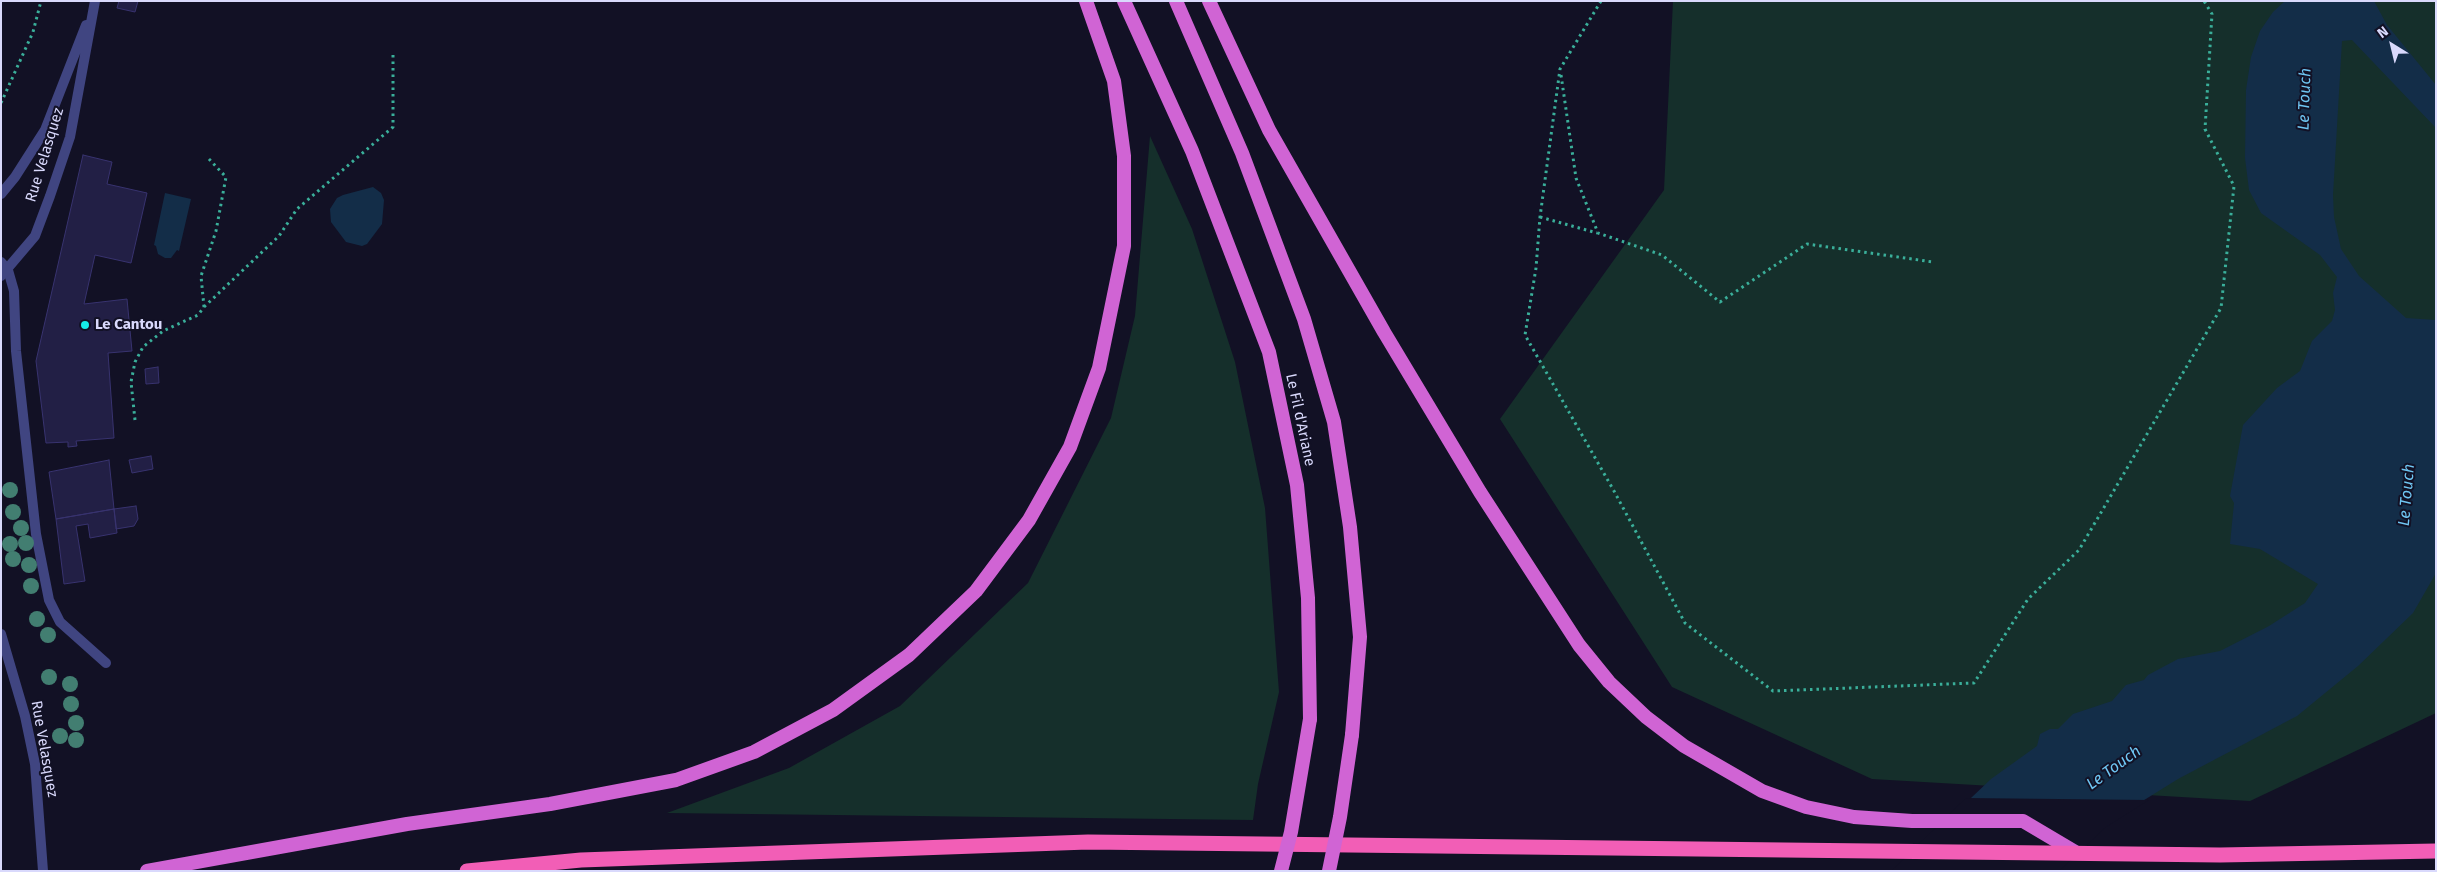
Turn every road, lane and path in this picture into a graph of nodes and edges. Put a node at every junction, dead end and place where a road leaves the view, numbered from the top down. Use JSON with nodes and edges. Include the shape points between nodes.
{"nodes":[{"id":1,"x":41,"y":1,"type":"edge"},
{"id":2,"x":95,"y":1,"type":"edge"},
{"id":3,"x":1086,"y":1,"type":"edge"},
{"id":4,"x":1124,"y":1,"type":"edge"},
{"id":5,"x":1176,"y":1,"type":"edge"},
{"id":6,"x":1209,"y":1,"type":"edge"},
{"id":7,"x":1601,"y":1,"type":"edge"},
{"id":8,"x":2204,"y":1,"type":"edge"},
{"id":9,"x":393,"y":53,"type":"dead end"},
{"id":10,"x":1560,"y":69,"type":"junction"},
{"id":11,"x":1,"y":103,"type":"edge"},
{"id":12,"x":208,"y":158,"type":"dead end"},
{"id":13,"x":1,"y":194,"type":"edge"},
{"id":14,"x":1540,"y":217,"type":"junction"},
{"id":15,"x":1598,"y":233,"type":"junction"},
{"id":16,"x":1933,"y":262,"type":"dead end"},
{"id":17,"x":4,"y":269,"type":"edge"},
{"id":18,"x":204,"y":307,"type":"junction"},
{"id":19,"x":135,"y":420,"type":"dead end"},
{"id":20,"x":1,"y":634,"type":"edge"},
{"id":21,"x":106,"y":663,"type":"dead end"},
{"id":22,"x":2436,"y":851,"type":"edge"},
{"id":23,"x":2076,"y":854,"type":"junction"},
{"id":24,"x":44,"y":871,"type":"edge"},
{"id":25,"x":148,"y":871,"type":"edge"},
{"id":26,"x":467,"y":871,"type":"edge"},
{"id":27,"x":1281,"y":871,"type":"edge"},
{"id":28,"x":1329,"y":871,"type":"edge"}],
"edges":[{"from":1,"to":11,"type":"path","via":[[32,32]]},
{"from":2,"to":13,"type":"street","name":"Rue Velasquez","via":[[45,130]]},
{"from":2,"to":17,"type":"street","name":"Rue Velasquez","via":[[70,137],[35,236]]},
{"from":3,"to":25,"type":"highway","via":[[1114,81],[1124,156],[1124,246],[1099,368],[1070,447],[1029,520],[976,591],[909,655],[833,710],[754,752],[676,780]]},
{"from":4,"to":27,"type":"highway","name":"Le Fil d'Ariane","bridge":true,"via":[[1192,151],[1269,352],[1297,485],[1308,598],[1310,718],[1291,832]]},
{"from":5,"to":28,"type":"highway","name":"Le Fil d'Ariane","bridge":true,"via":[[1246,162],[1304,320],[1334,422],[1350,527],[1360,637],[1352,735]]},
{"from":6,"to":23,"type":"highway","via":[[1269,130],[1384,332],[1480,492],[1579,645],[1621,694],[1646,718],[1684,746],[1762,791],[1806,807],[1854,817],[1912,821],[2023,821]]},
{"from":7,"to":10,"type":"path"},
{"from":8,"to":14,"type":"path","via":[[2212,14],[2205,129],[2234,186],[2221,308],[2079,550],[2028,599],[1974,683],[1773,691],[1685,623],[1525,335]]},
{"from":9,"to":18,"type":"path","via":[[393,127],[297,209],[279,236]]},
{"from":10,"to":14,"type":"path"},
{"from":10,"to":15,"type":"path","via":[[1576,178]]},
{"from":12,"to":18,"type":"path","via":[[226,177],[216,231],[201,276]]},
{"from":14,"to":15,"type":"path"},
{"from":15,"to":16,"type":"path","via":[[1662,255],[1720,302],[1808,244]]},
{"from":17,"to":21,"type":"street","via":[[14,291],[16,351],[36,534],[49,600],[60,622]]},
{"from":18,"to":19,"type":"path","via":[[198,315],[163,331],[143,348],[135,362],[131,382]]},
{"from":20,"to":24,"type":"street","name":"Rue Velasquez","via":[[35,764]]},
{"from":22,"to":23,"type":"highway"},
{"from":23,"to":26,"type":"highway","via":[[1088,842],[581,860]]}]}
